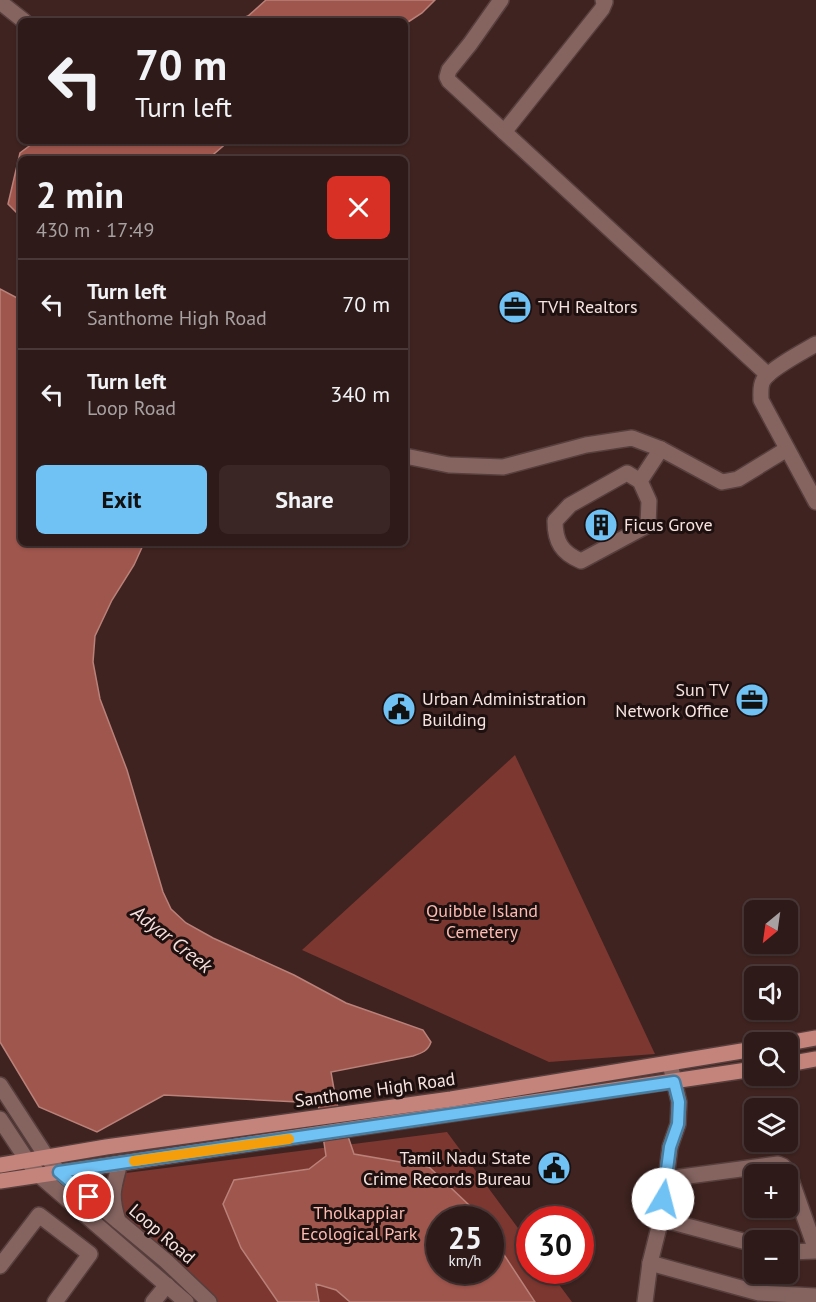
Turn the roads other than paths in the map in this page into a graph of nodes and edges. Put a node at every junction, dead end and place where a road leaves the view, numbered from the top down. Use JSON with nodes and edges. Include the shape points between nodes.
{"nodes":[{"id":1,"x":501,"y":0,"type":"edge"},
{"id":2,"x":603,"y":0,"type":"edge"},
{"id":3,"x":0,"y":2,"type":"edge"},
{"id":4,"x":20,"y":18,"type":"edge"},
{"id":5,"x":504,"y":132,"type":"junction"},
{"id":6,"x":816,"y":344,"type":"edge"},
{"id":7,"x":765,"y":379,"type":"junction"},
{"id":8,"x":661,"y":449,"type":"junction"},
{"id":9,"x":787,"y":449,"type":"junction"},
{"id":10,"x":408,"y":457,"type":"edge"},
{"id":11,"x":640,"y":481,"type":"junction"},
{"id":12,"x":816,"y":502,"type":"edge"},
{"id":13,"x":816,"y":1038,"type":"edge"},
{"id":14,"x":798,"y":1041,"type":"edge"},
{"id":15,"x":744,"y":1051,"type":"edge"},
{"id":16,"x":816,"y":1059,"type":"edge"},
{"id":17,"x":798,"y":1062,"type":"edge"},
{"id":18,"x":670,"y":1064,"type":"junction"},
{"id":19,"x":744,"y":1071,"type":"edge"},
{"id":20,"x":674,"y":1082,"type":"junction"},
{"id":21,"x":0,"y":1085,"type":"edge"},
{"id":22,"x":0,"y":1119,"type":"edge"},
{"id":23,"x":46,"y":1156,"type":"junction"},
{"id":24,"x":27,"y":1160,"type":"junction"},
{"id":25,"x":120,"y":1163,"type":"junction"},
{"id":26,"x":0,"y":1165,"type":"edge"},
{"id":27,"x":59,"y":1172,"type":"junction"},
{"id":28,"x":40,"y":1176,"type":"junction"},
{"id":29,"x":666,"y":1179,"type":"junction"},
{"id":30,"x":0,"y":1181,"type":"edge"},
{"id":31,"x":81,"y":1212,"type":"junction"},
{"id":32,"x":661,"y":1220,"type":"junction"},
{"id":33,"x":118,"y":1221,"type":"junction"},
{"id":34,"x":97,"y":1226,"type":"junction"},
{"id":35,"x":59,"y":1230,"type":"junction"},
{"id":36,"x":744,"y":1241,"type":"edge"},
{"id":37,"x":76,"y":1243,"type":"junction"},
{"id":38,"x":816,"y":1251,"type":"edge"},
{"id":39,"x":798,"y":1252,"type":"edge"},
{"id":40,"x":650,"y":1263,"type":"junction"},
{"id":41,"x":0,"y":1266,"type":"edge"},
{"id":42,"x":167,"y":1285,"type":"junction"},
{"id":43,"x":816,"y":1296,"type":"edge"},
{"id":44,"x":55,"y":1302,"type":"edge"},
{"id":45,"x":153,"y":1302,"type":"edge"},
{"id":46,"x":186,"y":1302,"type":"edge"},
{"id":47,"x":209,"y":1302,"type":"edge"},
{"id":48,"x":645,"y":1302,"type":"edge"}],
"edges":[{"from":1,"to":5,"type":"street","via":[[447,77]]},
{"from":2,"to":5,"type":"street","via":[[602,9]]},
{"from":3,"to":4,"type":"street"},
{"from":5,"to":7,"type":"street"},
{"from":6,"to":7,"type":"street"},
{"from":7,"to":9,"type":"street","via":[[762,400]]},
{"from":8,"to":9,"type":"street","via":[[722,482],[738,479]]},
{"from":8,"to":10,"type":"street","via":[[632,438],[620,439],[484,468]]},
{"from":8,"to":11,"type":"street"},
{"from":9,"to":12,"type":"street"},
{"from":11,"to":11,"type":"street","via":[[649,501],[648,525],[581,561],[567,555],[555,536],[555,521],[570,505],[627,473]]},
{"from":13,"to":14,"type":"main road"},
{"from":15,"to":18,"type":"main road","name":"Santhome High Road"},
{"from":16,"to":17,"type":"main road"},
{"from":18,"to":20,"type":"street"},
{"from":18,"to":23,"type":"main road","name":"Santhome High Road"},
{"from":19,"to":20,"type":"main road","name":"Santhome High Road"},
{"from":20,"to":25,"type":"main road","name":"Santhome High Road"},
{"from":20,"to":29,"type":"street","via":[[679,1102],[678,1124]]},
{"from":21,"to":23,"type":"street","name":"Loop Road"},
{"from":22,"to":24,"type":"street"},
{"from":23,"to":24,"type":"main road","name":"Santhome High Road"},
{"from":23,"to":27,"type":"street","name":"Loop Road"},
{"from":24,"to":26,"type":"main road","name":"Santhome High Road"},
{"from":24,"to":28,"type":"street"},
{"from":25,"to":27,"type":"main road","name":"Santhome High Road"},
{"from":25,"to":33,"type":"street","via":[[112,1202]]},
{"from":27,"to":28,"type":"main road","name":"Santhome High Road"},
{"from":27,"to":33,"type":"street","name":"Loop Road"},
{"from":28,"to":30,"type":"main road","name":"Santhome High Road"},
{"from":28,"to":31,"type":"street"},
{"from":29,"to":32,"type":"street"},
{"from":29,"to":38,"type":"street","via":[[783,1166]]},
{"from":31,"to":34,"type":"street"},
{"from":31,"to":35,"type":"street"},
{"from":32,"to":36,"type":"street"},
{"from":32,"to":40,"type":"street"},
{"from":33,"to":47,"type":"street","name":"Loop Road"},
{"from":34,"to":37,"type":"street"},
{"from":34,"to":42,"type":"street"},
{"from":35,"to":37,"type":"street"},
{"from":35,"to":41,"type":"street","via":[[39,1215]]},
{"from":37,"to":44,"type":"street","via":[[90,1254]]},
{"from":38,"to":39,"type":"street"},
{"from":40,"to":43,"type":"street","via":[[759,1293]]},
{"from":40,"to":48,"type":"street"},
{"from":42,"to":45,"type":"street"},
{"from":42,"to":46,"type":"street"}]}
